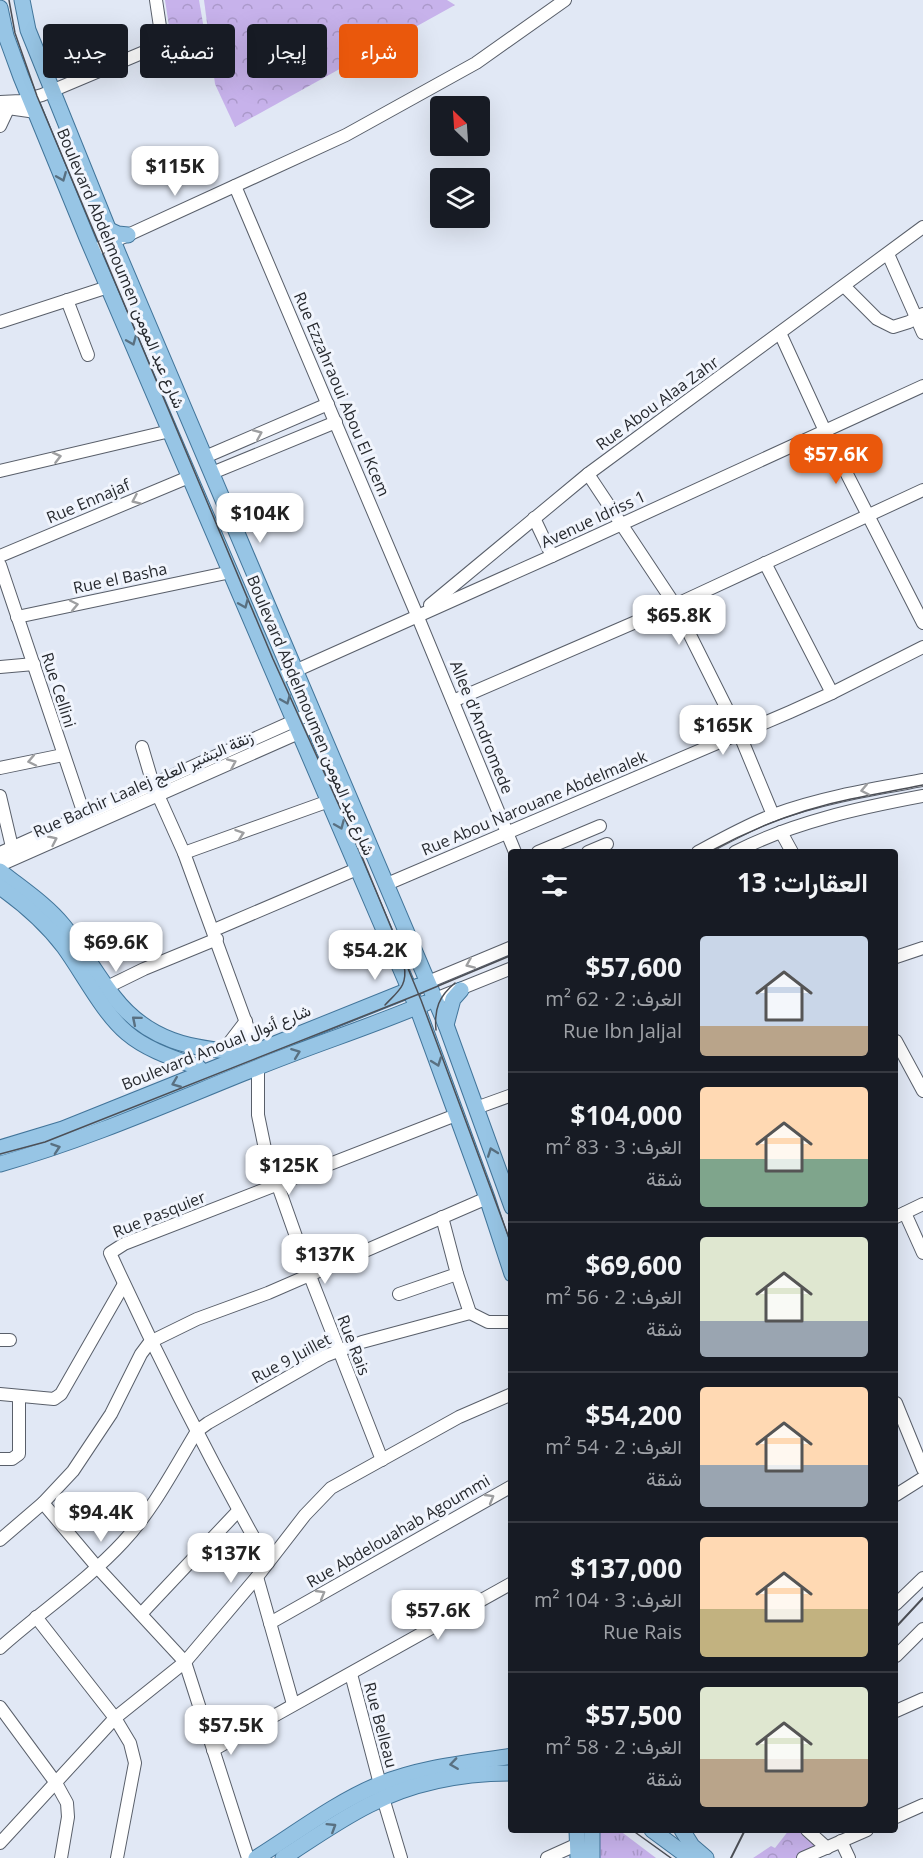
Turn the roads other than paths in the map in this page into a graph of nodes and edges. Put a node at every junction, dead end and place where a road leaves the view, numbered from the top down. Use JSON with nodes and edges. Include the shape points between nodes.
{"nodes":[{"id":1,"x":22,"y":0,"type":"edge"},
{"id":2,"x":156,"y":0,"type":"edge"},
{"id":3,"x":565,"y":0,"type":"edge"},
{"id":4,"x":0,"y":8,"type":"edge"},
{"id":5,"x":3,"y":37,"type":"edge"},
{"id":6,"x":52,"y":91,"type":"junction"},
{"id":7,"x":33,"y":105,"type":"junction"},
{"id":8,"x":3,"y":106,"type":"edge"},
{"id":9,"x":0,"y":126,"type":"edge"},
{"id":10,"x":235,"y":186,"type":"junction"},
{"id":11,"x":923,"y":228,"type":"edge"},
{"id":12,"x":110,"y":235,"type":"junction"},
{"id":13,"x":128,"y":235,"type":"joint"},
{"id":14,"x":93,"y":251,"type":"junction"},
{"id":15,"x":888,"y":254,"type":"junction"},
{"id":16,"x":844,"y":286,"type":"junction"},
{"id":17,"x":108,"y":287,"type":"junction"},
{"id":18,"x":67,"y":300,"type":"junction"},
{"id":19,"x":920,"y":316,"type":"edge"},
{"id":20,"x":0,"y":322,"type":"edge"},
{"id":21,"x":780,"y":333,"type":"junction"},
{"id":22,"x":923,"y":333,"type":"edge"},
{"id":23,"x":88,"y":355,"type":"dead end"},
{"id":24,"x":923,"y":386,"type":"edge"},
{"id":25,"x":328,"y":404,"type":"junction"},
{"id":26,"x":336,"y":422,"type":"junction"},
{"id":27,"x":170,"y":430,"type":"junction"},
{"id":28,"x":825,"y":431,"type":"junction"},
{"id":29,"x":205,"y":457,"type":"junction"},
{"id":30,"x":0,"y":471,"type":"edge"},
{"id":31,"x":212,"y":473,"type":"junction"},
{"id":32,"x":588,"y":474,"type":"junction"},
{"id":33,"x":189,"y":477,"type":"junction"},
{"id":34,"x":923,"y":490,"type":"edge"},
{"id":35,"x":868,"y":516,"type":"junction"},
{"id":36,"x":534,"y":518,"type":"junction"},
{"id":37,"x":622,"y":524,"type":"junction"},
{"id":38,"x":0,"y":556,"type":"edge"},
{"id":39,"x":552,"y":556,"type":"junction"},
{"id":40,"x":765,"y":563,"type":"junction"},
{"id":41,"x":0,"y":565,"type":"edge"},
{"id":42,"x":231,"y":572,"type":"junction"},
{"id":43,"x":675,"y":605,"type":"junction"},
{"id":44,"x":417,"y":615,"type":"junction"},
{"id":45,"x":17,"y":617,"type":"junction"},
{"id":46,"x":923,"y":623,"type":"edge"},
{"id":47,"x":923,"y":647,"type":"edge"},
{"id":48,"x":34,"y":664,"type":"junction"},
{"id":49,"x":0,"y":667,"type":"edge"},
{"id":50,"x":296,"y":670,"type":"junction"},
{"id":51,"x":277,"y":679,"type":"junction"},
{"id":52,"x":832,"y":693,"type":"junction"},
{"id":53,"x":453,"y":701,"type":"junction"},
{"id":54,"x":317,"y":718,"type":"junction"},
{"id":55,"x":297,"y":727,"type":"junction"},
{"id":56,"x":739,"y":733,"type":"junction"},
{"id":57,"x":142,"y":747,"type":"dead end"},
{"id":58,"x":63,"y":755,"type":"junction"},
{"id":59,"x":0,"y":768,"type":"edge"},
{"id":60,"x":923,"y":780,"type":"edge"},
{"id":61,"x":156,"y":790,"type":"junction"},
{"id":62,"x":0,"y":796,"type":"edge"},
{"id":63,"x":923,"y":796,"type":"edge"},
{"id":64,"x":329,"y":801,"type":"junction"},
{"id":65,"x":773,"y":815,"type":"junction"},
{"id":66,"x":86,"y":820,"type":"junction"},
{"id":67,"x":600,"y":826,"type":"dead end"},
{"id":68,"x":781,"y":832,"type":"junction"},
{"id":69,"x":507,"y":833,"type":"junction"},
{"id":70,"x":607,"y":844,"type":"dead end"},
{"id":71,"x":514,"y":849,"type":"edge"},
{"id":72,"x":545,"y":849,"type":"edge"},
{"id":73,"x":595,"y":849,"type":"edge"},
{"id":74,"x":704,"y":849,"type":"edge"},
{"id":75,"x":742,"y":849,"type":"edge"},
{"id":76,"x":790,"y":849,"type":"edge"},
{"id":77,"x":6,"y":850,"type":"edge"},
{"id":78,"x":184,"y":853,"type":"junction"},
{"id":79,"x":0,"y":865,"type":"edge"},
{"id":80,"x":357,"y":869,"type":"junction"},
{"id":81,"x":0,"y":872,"type":"edge"},
{"id":82,"x":387,"y":884,"type":"junction"},
{"id":83,"x":0,"y":887,"type":"edge"},
{"id":84,"x":215,"y":935,"type":"junction"},
{"id":85,"x":923,"y":948,"type":"edge"},
{"id":86,"x":508,"y":949,"type":"edge"},
{"id":87,"x":898,"y":956,"type":"edge"},
{"id":88,"x":401,"y":969,"type":"junction"},
{"id":89,"x":508,"y":970,"type":"edge"},
{"id":90,"x":428,"y":982,"type":"junction"},
{"id":91,"x":101,"y":990,"type":"junction"},
{"id":92,"x":410,"y":990,"type":"junction"},
{"id":93,"x":461,"y":990,"type":"junction"},
{"id":94,"x":435,"y":999,"type":"junction"},
{"id":95,"x":366,"y":1005,"type":"junction"},
{"id":96,"x":417,"y":1007,"type":"junction"},
{"id":97,"x":246,"y":1021,"type":"junction"},
{"id":98,"x":446,"y":1025,"type":"junction"},
{"id":99,"x":898,"y":1045,"type":"edge"},
{"id":100,"x":223,"y":1051,"type":"junction"},
{"id":101,"x":254,"y":1051,"type":"junction"},
{"id":102,"x":258,"y":1067,"type":"junction"},
{"id":103,"x":202,"y":1072,"type":"junction"},
{"id":104,"x":923,"y":1091,"type":"edge"},
{"id":105,"x":508,"y":1096,"type":"edge"},
{"id":106,"x":476,"y":1108,"type":"junction"},
{"id":107,"x":456,"y":1114,"type":"junction"},
{"id":108,"x":0,"y":1148,"type":"edge"},
{"id":109,"x":0,"y":1164,"type":"edge"},
{"id":110,"x":277,"y":1185,"type":"junction"},
{"id":111,"x":508,"y":1196,"type":"edge"},
{"id":112,"x":487,"y":1198,"type":"junction"},
{"id":113,"x":923,"y":1204,"type":"edge"},
{"id":114,"x":900,"y":1215,"type":"edge"},
{"id":115,"x":442,"y":1217,"type":"junction"},
{"id":116,"x":923,"y":1253,"type":"edge"},
{"id":117,"x":508,"y":1262,"type":"edge"},
{"id":118,"x":457,"y":1274,"type":"junction"},
{"id":119,"x":310,"y":1275,"type":"junction"},
{"id":120,"x":124,"y":1284,"type":"junction"},
{"id":121,"x":399,"y":1294,"type":"dead end"},
{"id":122,"x":470,"y":1313,"type":"junction"},
{"id":123,"x":508,"y":1322,"type":"edge"},
{"id":124,"x":150,"y":1342,"type":"junction"},
{"id":125,"x":338,"y":1351,"type":"junction"},
{"id":126,"x":0,"y":1394,"type":"edge"},
{"id":127,"x":19,"y":1396,"type":"junction"},
{"id":128,"x":508,"y":1396,"type":"edge"},
{"id":129,"x":898,"y":1408,"type":"edge"},
{"id":130,"x":197,"y":1431,"type":"junction"},
{"id":131,"x":0,"y":1459,"type":"edge"},
{"id":132,"x":382,"y":1460,"type":"junction"},
{"id":133,"x":923,"y":1469,"type":"edge"},
{"id":134,"x":923,"y":1479,"type":"edge"},
{"id":135,"x":508,"y":1488,"type":"edge"},
{"id":136,"x":898,"y":1495,"type":"edge"},
{"id":137,"x":43,"y":1503,"type":"junction"},
{"id":138,"x":238,"y":1511,"type":"junction"},
{"id":139,"x":0,"y":1540,"type":"edge"},
{"id":140,"x":268,"y":1563,"type":"junction"},
{"id":141,"x":97,"y":1567,"type":"junction"},
{"id":142,"x":257,"y":1577,"type":"junction"},
{"id":143,"x":923,"y":1578,"type":"edge"},
{"id":144,"x":508,"y":1585,"type":"edge"},
{"id":145,"x":898,"y":1602,"type":"edge"},
{"id":146,"x":141,"y":1614,"type":"junction"},
{"id":147,"x":36,"y":1617,"type":"junction"},
{"id":148,"x":270,"y":1623,"type":"junction"},
{"id":149,"x":923,"y":1629,"type":"edge"},
{"id":150,"x":0,"y":1648,"type":"edge"},
{"id":151,"x":898,"y":1654,"type":"edge"},
{"id":152,"x":185,"y":1662,"type":"junction"},
{"id":153,"x":351,"y":1674,"type":"junction"},
{"id":154,"x":923,"y":1699,"type":"edge"},
{"id":155,"x":293,"y":1704,"type":"junction"},
{"id":156,"x":0,"y":1707,"type":"edge"},
{"id":157,"x":898,"y":1710,"type":"edge"},
{"id":158,"x":115,"y":1718,"type":"junction"},
{"id":159,"x":213,"y":1750,"type":"junction"},
{"id":160,"x":508,"y":1757,"type":"edge"},
{"id":161,"x":508,"y":1773,"type":"edge"},
{"id":162,"x":56,"y":1783,"type":"junction"},
{"id":163,"x":382,"y":1791,"type":"junction"},
{"id":164,"x":923,"y":1805,"type":"edge"},
{"id":165,"x":898,"y":1816,"type":"edge"},
{"id":166,"x":592,"y":1833,"type":"edge"},
{"id":167,"x":656,"y":1833,"type":"edge"},
{"id":168,"x":684,"y":1833,"type":"edge"},
{"id":169,"x":810,"y":1833,"type":"edge"},
{"id":170,"x":860,"y":1833,"type":"edge"},
{"id":171,"x":841,"y":1841,"type":"junction"},
{"id":172,"x":0,"y":1843,"type":"edge"},
{"id":173,"x":578,"y":1844,"type":"edge"},
{"id":174,"x":826,"y":1848,"type":"junction"},
{"id":175,"x":61,"y":1858,"type":"edge"},
{"id":176,"x":117,"y":1858,"type":"edge"},
{"id":177,"x":248,"y":1858,"type":"edge"},
{"id":178,"x":256,"y":1858,"type":"edge"},
{"id":179,"x":282,"y":1858,"type":"edge"},
{"id":180,"x":401,"y":1858,"type":"edge"},
{"id":181,"x":547,"y":1858,"type":"edge"},
{"id":182,"x":592,"y":1858,"type":"edge"},
{"id":183,"x":690,"y":1858,"type":"edge"},
{"id":184,"x":706,"y":1858,"type":"edge"},
{"id":185,"x":803,"y":1858,"type":"edge"},
{"id":186,"x":849,"y":1858,"type":"edge"}],
"edges":[{"from":1,"to":6,"type":"main road","name":"Boulevard Abdelmoumen شارع عبد المومن","via":[[28,30]]},
{"from":2,"to":6,"type":"street","via":[[161,44]]},
{"from":3,"to":10,"type":"street","via":[[476,63],[426,92],[346,135]]},
{"from":4,"to":5,"type":"main road","name":"Boulevard Abdelmoumen شارع عبد المومن"},
{"from":5,"to":7,"type":"main road","name":"Boulevard Abdelmoumen شارع عبد المومن"},
{"from":6,"to":7,"type":"street"},
{"from":6,"to":12,"type":"main road","name":"Boulevard Abdelmoumen شارع عبد المومن"},
{"from":7,"to":8,"type":"street","via":[[21,101]]},
{"from":7,"to":14,"type":"main road","name":"Boulevard Abdelmoumen شارع عبد المومن","one_way":true},
{"from":8,"to":9,"type":"street"},
{"from":10,"to":13,"type":"street"},
{"from":10,"to":25,"type":"street","name":"Rue Ezzahraoui Abou El Kcem"},
{"from":11,"to":15,"type":"street","name":"Rue Abou Alaa Zahr"},
{"from":12,"to":13,"type":"main road"},
{"from":12,"to":14,"type":"street"},
{"from":12,"to":29,"type":"main road","name":"Boulevard Abdelmoumen شارع عبد المومن"},
{"from":14,"to":17,"type":"main road","name":"Boulevard Abdelmoumen شارع عبد المومن"},
{"from":15,"to":16,"type":"street","name":"Rue Abou Alaa Zahr"},
{"from":15,"to":19,"type":"street"},
{"from":16,"to":19,"type":"street","via":[[885,324],[893,327]]},
{"from":16,"to":21,"type":"street","name":"Rue Abou Alaa Zahr"},
{"from":17,"to":18,"type":"street"},
{"from":17,"to":27,"type":"main road","name":"Boulevard Abdelmoumen شارع عبد المومن","one_way":true},
{"from":18,"to":20,"type":"street"},
{"from":18,"to":23,"type":"street"},
{"from":19,"to":22,"type":"street"},
{"from":21,"to":28,"type":"street"},
{"from":21,"to":32,"type":"street","name":"Rue Abou Alaa Zahr"},
{"from":24,"to":28,"type":"street","name":"Avenue Idriss 1"},
{"from":25,"to":26,"type":"street","name":"Rue Ezzahraoui Abou El Kcem"},
{"from":29,"to":25,"type":"street","one_way":true},
{"from":26,"to":31,"type":"street"},
{"from":26,"to":44,"type":"street","name":"Rue Ezzahraoui Abou El Kcem"},
{"from":30,"to":27,"type":"street","one_way":true},
{"from":27,"to":33,"type":"main road","name":"Boulevard Abdelmoumen شارع عبد المومن"},
{"from":28,"to":35,"type":"street"},
{"from":28,"to":37,"type":"street","name":"Avenue Idriss 1"},
{"from":29,"to":31,"type":"main road","name":"Boulevard Abdelmoumen شارع عبد المومن"},
{"from":31,"to":50,"type":"main road","name":"Boulevard Abdelmoumen شارع عبد المومن"},
{"from":32,"to":36,"type":"street","name":"Rue Abou Alaa Zahr"},
{"from":32,"to":37,"type":"street"},
{"from":33,"to":38,"type":"street","name":"Rue Ennajaf","one_way":true},
{"from":33,"to":42,"type":"main road","name":"Boulevard Abdelmoumen شارع عبد المومن"},
{"from":34,"to":35,"type":"street"},
{"from":35,"to":40,"type":"street"},
{"from":35,"to":46,"type":"street"},
{"from":36,"to":39,"type":"street"},
{"from":36,"to":44,"type":"street","name":"Rue Abou Alaa Zahr"},
{"from":37,"to":39,"type":"street","name":"Avenue Idriss 1"},
{"from":37,"to":43,"type":"street"},
{"from":39,"to":44,"type":"street","name":"Avenue Idriss 1"},
{"from":40,"to":43,"type":"street"},
{"from":40,"to":52,"type":"street"},
{"from":41,"to":45,"type":"street","name":"Rue Cellini"},
{"from":45,"to":42,"type":"street","name":"Rue el Basha","one_way":true},
{"from":42,"to":51,"type":"main road","name":"Boulevard Abdelmoumen شارع عبد المومن","one_way":true},
{"from":43,"to":53,"type":"street"},
{"from":43,"to":56,"type":"street"},
{"from":44,"to":50,"type":"street","name":"Avenue Idriss 1"},
{"from":44,"to":53,"type":"street","name":"Allee d'Andromede"},
{"from":45,"to":48,"type":"street","name":"Rue Cellini"},
{"from":47,"to":52,"type":"street","name":"Rue Abou Narouane Abdelmalek"},
{"from":48,"to":49,"type":"street"},
{"from":48,"to":58,"type":"street","name":"Rue Cellini"},
{"from":50,"to":51,"type":"street","name":"Avenue Idriss 1"},
{"from":50,"to":54,"type":"main road","name":"Boulevard Abdelmoumen شارع عبد المومن"},
{"from":51,"to":55,"type":"main road","name":"Boulevard Abdelmoumen شارع عبد المومن","one_way":true},
{"from":52,"to":56,"type":"street","name":"Rue Abou Narouane Abdelmalek"},
{"from":53,"to":69,"type":"street","name":"Allee d'Andromede"},
{"from":54,"to":55,"type":"street","name":"Rue Bachir Laalej زنقة البشير العلج"},
{"from":54,"to":82,"type":"main road","name":"Boulevard Abdelmoumen شارع عبد المومن"},
{"from":55,"to":61,"type":"street","name":"Rue Bachir Laalej زنقة البشير العلج"},
{"from":55,"to":64,"type":"main road","name":"Boulevard Abdelmoumen شارع عبد المومن"},
{"from":56,"to":65,"type":"street"},
{"from":56,"to":69,"type":"street","name":"Rue Abou Narouane Abdelmalek"},
{"from":57,"to":61,"type":"street"},
{"from":58,"to":59,"type":"street","one_way":true},
{"from":58,"to":66,"type":"street","name":"Rue Cellini"},
{"from":60,"to":65,"type":"street","one_way":true,"via":[[860,791]]},
{"from":61,"to":66,"type":"street","name":"Rue Bachir Laalej زنقة البشير العلج"},
{"from":61,"to":78,"type":"street"},
{"from":62,"to":77,"type":"street"},
{"from":63,"to":68,"type":"street","via":[[830,816]]},
{"from":78,"to":64,"type":"street","one_way":true},
{"from":64,"to":80,"type":"main road","name":"Boulevard Abdelmoumen شارع عبد المومن","one_way":true},
{"from":65,"to":74,"type":"street"},
{"from":66,"to":77,"type":"street","name":"Rue Bachir Laalej زنقة البشير العلج"},
{"from":79,"to":66,"type":"street","name":"Rue Bachir Laalej زنقة البشير العلج","one_way":true},
{"from":67,"to":72,"type":"street"},
{"from":68,"to":75,"type":"street"},
{"from":68,"to":76,"type":"street"},
{"from":69,"to":71,"type":"street","name":"Allee d'Andromede"},
{"from":69,"to":82,"type":"street","name":"Rue Abou Narouane Abdelmalek"},
{"from":70,"to":73,"type":"street"},
{"from":78,"to":84,"type":"street"},
{"from":80,"to":84,"type":"street"},
{"from":80,"to":88,"type":"main road","name":"Boulevard Abdelmoumen شارع عبد المومن"},
{"from":81,"to":91,"type":"main road","via":[[63,925]]},
{"from":82,"to":90,"type":"main road","name":"Boulevard Abdelmoumen شارع عبد المومن"},
{"from":83,"to":91,"type":"main road","via":[[52,932]]},
{"from":84,"to":91,"type":"street"},
{"from":84,"to":97,"type":"street"},
{"from":85,"to":87,"type":"street"},
{"from":86,"to":90,"type":"street","name":"Boulevard Anoual شارع أنوال","one_way":true},
{"from":88,"to":92,"type":"main road","name":"Boulevard Abdelmoumen شارع عبد المومن"},
{"from":88,"to":95,"type":"main road","via":[[393,988]]},
{"from":89,"to":93,"type":"street","name":"Boulevard Anoual شارع أنوال"},
{"from":90,"to":92,"type":"main road","name":"Boulevard Anoual شارع أنوال"},
{"from":90,"to":94,"type":"main road","name":"Boulevard Abdelmoumen شارع عبد المومن"},
{"from":100,"to":91,"type":"main road","one_way":true,"via":[[176,1042],[150,1031]]},
{"from":91,"to":103,"type":"main road","via":[[113,1018],[128,1034]]},
{"from":92,"to":95,"type":"main road","name":"Boulevard Anoual شارع أنوال"},
{"from":92,"to":96,"type":"main road","name":"Boulevard Abdelmoumen شارع عبد المومن"},
{"from":93,"to":94,"type":"street","name":"Boulevard Anoual شارع أنوال"},
{"from":93,"to":98,"type":"main road","via":[[453,999]]},
{"from":94,"to":96,"type":"main road","name":"Boulevard Anoual شارع أنوال"},
{"from":94,"to":98,"type":"main road","name":"Boulevard Abdelmoumen شارع عبد المومن"},
{"from":95,"to":101,"type":"main road","name":"Boulevard Anoual شارع أنوال"},
{"from":102,"to":96,"type":"main road","name":"Boulevard Anoual شارع أنوال","one_way":true},
{"from":96,"to":107,"type":"main road","name":"Boulevard Abdelmoumen شارع عبد المومن","one_way":true},
{"from":97,"to":100,"type":"street"},
{"from":97,"to":101,"type":"street"},
{"from":98,"to":106,"type":"main road","name":"Boulevard Abdelmoumen شارع عبد المومن"},
{"from":99,"to":104,"type":"street"},
{"from":100,"to":101,"type":"main road"},
{"from":101,"to":103,"type":"main road","name":"Boulevard Anoual شارع أنوال"},
{"from":109,"to":102,"type":"main road","name":"Boulevard Anoual شارع أنوال","one_way":true,"via":[[62,1146]]},
{"from":102,"to":110,"type":"street","name":"Rue Rais","via":[[259,1125]]},
{"from":103,"to":108,"type":"main road","name":"Boulevard Anoual شارع أنوال","one_way":true,"via":[[63,1129]]},
{"from":105,"to":106,"type":"street"},
{"from":111,"to":106,"type":"main road","name":"Boulevard Abdelmoumen شارع عبد المومن","one_way":true},
{"from":107,"to":110,"type":"street","name":"Rue Pasquier"},
{"from":107,"to":112,"type":"main road","name":"Boulevard Abdelmoumen شارع عبد المومن"},
{"from":110,"to":119,"type":"street","name":"Rue Rais"},
{"from":110,"to":120,"type":"street","name":"Rue Pasquier","via":[[124,1244],[110,1253]]},
{"from":112,"to":115,"type":"street"},
{"from":112,"to":117,"type":"main road","name":"Boulevard Abdelmoumen شارع عبد المومن"},
{"from":113,"to":114,"type":"street"},
{"from":114,"to":116,"type":"street"},
{"from":115,"to":118,"type":"street"},
{"from":115,"to":119,"type":"street"},
{"from":118,"to":121,"type":"street"},
{"from":118,"to":122,"type":"street"},
{"from":119,"to":124,"type":"street","via":[[197,1319]]},
{"from":119,"to":125,"type":"street","name":"Rue Rais"},
{"from":120,"to":124,"type":"street"},
{"from":120,"to":127,"type":"street","via":[[61,1394],[54,1399]]},
{"from":122,"to":123,"type":"street","via":[[488,1322]]},
{"from":122,"to":125,"type":"street","name":"Rue 9 Juillet"},
{"from":124,"to":130,"type":"street"},
{"from":124,"to":137,"type":"street","via":[[86,1452],[64,1483]]},
{"from":125,"to":130,"type":"street","name":"Rue 9 Juillet"},
{"from":125,"to":132,"type":"street","name":"Rue Rais"},
{"from":126,"to":127,"type":"street"},
{"from":127,"to":131,"type":"street","via":[[19,1454],[12,1459]]},
{"from":128,"to":132,"type":"street","via":[[459,1417]]},
{"from":129,"to":133,"type":"street"},
{"from":130,"to":138,"type":"street"},
{"from":130,"to":141,"type":"street","via":[[138,1524]]},
{"from":132,"to":140,"type":"street","via":[[332,1488],[305,1515]]},
{"from":134,"to":136,"type":"street"},
{"from":148,"to":135,"type":"street","name":"Rue Abdelouahab Agoummi","one_way":true},
{"from":137,"to":139,"type":"street"},
{"from":137,"to":141,"type":"street"},
{"from":138,"to":140,"type":"street"},
{"from":138,"to":146,"type":"street"},
{"from":140,"to":142,"type":"street"},
{"from":141,"to":146,"type":"street"},
{"from":141,"to":147,"type":"street"},
{"from":142,"to":148,"type":"street"},
{"from":142,"to":152,"type":"street"},
{"from":143,"to":145,"type":"street"},
{"from":144,"to":153,"type":"street"},
{"from":146,"to":152,"type":"street"},
{"from":147,"to":150,"type":"street"},
{"from":147,"to":158,"type":"street"},
{"from":148,"to":155,"type":"street"},
{"from":149,"to":151,"type":"street"},
{"from":152,"to":158,"type":"street"},
{"from":152,"to":159,"type":"street"},
{"from":153,"to":155,"type":"street"},
{"from":153,"to":163,"type":"street","name":"Rue Belleau"},
{"from":154,"to":157,"type":"street"},
{"from":155,"to":159,"type":"street"},
{"from":156,"to":162,"type":"street"},
{"from":158,"to":162,"type":"street"},
{"from":158,"to":176,"type":"street","via":[[130,1743],[135,1763]]},
{"from":159,"to":177,"type":"street"},
{"from":160,"to":163,"type":"main road","one_way":true,"via":[[408,1774]]},
{"from":161,"to":163,"type":"main road","via":[[450,1777],[407,1789]]},
{"from":162,"to":172,"type":"street"},
{"from":162,"to":175,"type":"street","via":[[67,1803],[68,1817]]},
{"from":163,"to":178,"type":"main road","via":[[350,1799]]},
{"from":179,"to":163,"type":"main road","one_way":true},
{"from":163,"to":180,"type":"street","name":"Rue Belleau"},
{"from":164,"to":165,"type":"street"},
{"from":166,"to":182,"type":"main road"},
{"from":167,"to":183,"type":"main road"},
{"from":168,"to":184,"type":"main road"},
{"from":169,"to":174,"type":"street"},
{"from":170,"to":171,"type":"street"},
{"from":171,"to":174,"type":"street"},
{"from":171,"to":186,"type":"street"},
{"from":173,"to":181,"type":"street"},
{"from":174,"to":185,"type":"street"}]}
